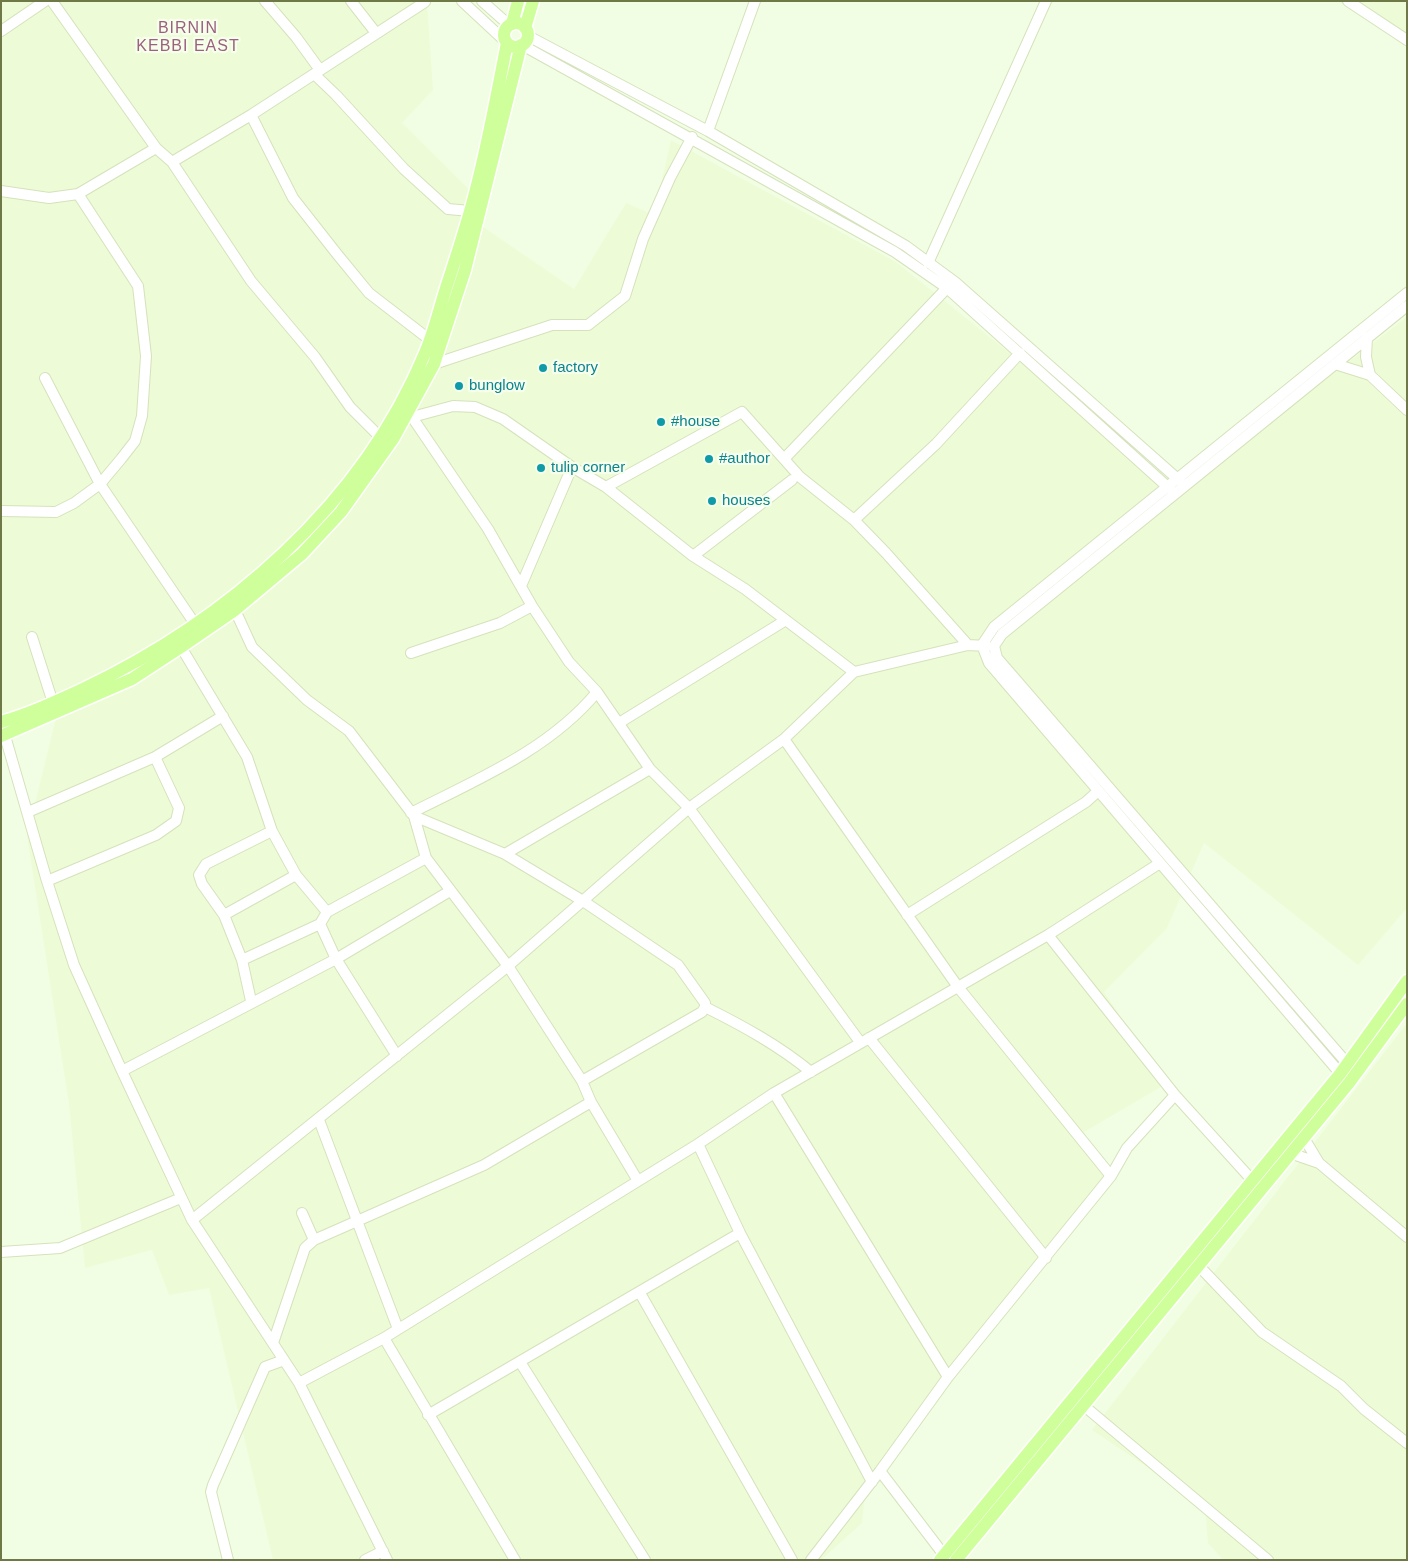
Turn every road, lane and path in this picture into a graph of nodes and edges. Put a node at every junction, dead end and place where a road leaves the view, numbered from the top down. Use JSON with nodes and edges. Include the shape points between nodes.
{"nodes":[{"id":1,"x":45,"y":1,"type":"edge"},
{"id":2,"x":52,"y":1,"type":"edge"},
{"id":3,"x":264,"y":1,"type":"edge"},
{"id":4,"x":351,"y":1,"type":"edge"},
{"id":5,"x":462,"y":1,"type":"edge"},
{"id":6,"x":482,"y":1,"type":"edge"},
{"id":7,"x":518,"y":1,"type":"edge"},
{"id":8,"x":533,"y":1,"type":"edge"},
{"id":9,"x":755,"y":1,"type":"edge"},
{"id":10,"x":1046,"y":1,"type":"edge"},
{"id":11,"x":1348,"y":1,"type":"edge"},
{"id":12,"x":425,"y":2,"type":"edge"},
{"id":13,"x":510,"y":24,"type":"junction"},
{"id":14,"x":1,"y":31,"type":"edge"},
{"id":15,"x":376,"y":33,"type":"junction"},
{"id":16,"x":524,"y":38,"type":"junction"},
{"id":17,"x":1407,"y":40,"type":"edge"},
{"id":18,"x":506,"y":42,"type":"junction"},
{"id":19,"x":317,"y":72,"type":"junction"},
{"id":20,"x":251,"y":115,"type":"junction"},
{"id":21,"x":708,"y":131,"type":"junction"},
{"id":22,"x":692,"y":137,"type":"junction"},
{"id":23,"x":156,"y":148,"type":"junction"},
{"id":24,"x":172,"y":162,"type":"junction"},
{"id":25,"x":1,"y":191,"type":"edge"},
{"id":26,"x":78,"y":194,"type":"junction"},
{"id":27,"x":470,"y":211,"type":"junction"},
{"id":28,"x":928,"y":263,"type":"junction"},
{"id":29,"x":947,"y":288,"type":"junction"},
{"id":30,"x":1407,"y":292,"type":"edge"},
{"id":31,"x":1407,"y":306,"type":"edge"},
{"id":32,"x":1367,"y":338,"type":"junction"},
{"id":33,"x":430,"y":340,"type":"junction"},
{"id":34,"x":1020,"y":353,"type":"junction"},
{"id":35,"x":434,"y":364,"type":"junction"},
{"id":36,"x":1335,"y":364,"type":"junction"},
{"id":37,"x":1370,"y":375,"type":"junction"},
{"id":38,"x":45,"y":378,"type":"dead end"},
{"id":39,"x":1407,"y":410,"type":"edge"},
{"id":40,"x":410,"y":415,"type":"junction"},
{"id":41,"x":380,"y":437,"type":"junction"},
{"id":42,"x":784,"y":459,"type":"junction"},
{"id":43,"x":572,"y":467,"type":"junction"},
{"id":44,"x":1176,"y":478,"type":"junction"},
{"id":45,"x":792,"y":480,"type":"dead end"},
{"id":46,"x":100,"y":484,"type":"junction"},
{"id":47,"x":1184,"y":486,"type":"junction"},
{"id":48,"x":606,"y":487,"type":"junction"},
{"id":49,"x":1171,"y":490,"type":"junction"},
{"id":50,"x":1,"y":511,"type":"edge"},
{"id":51,"x":854,"y":520,"type":"junction"},
{"id":52,"x":693,"y":556,"type":"junction"},
{"id":53,"x":521,"y":586,"type":"junction"},
{"id":54,"x":532,"y":606,"type":"junction"},
{"id":55,"x":236,"y":610,"type":"junction"},
{"id":56,"x":786,"y":620,"type":"junction"},
{"id":57,"x":194,"y":624,"type":"junction"},
{"id":58,"x":32,"y":638,"type":"dead end"},
{"id":59,"x":968,"y":646,"type":"junction"},
{"id":60,"x":982,"y":646,"type":"junction"},
{"id":61,"x":994,"y":646,"type":"junction"},
{"id":62,"x":181,"y":647,"type":"junction"},
{"id":63,"x":411,"y":652,"type":"dead end"},
{"id":64,"x":854,"y":672,"type":"junction"},
{"id":65,"x":596,"y":692,"type":"junction"},
{"id":66,"x":53,"y":703,"type":"junction"},
{"id":67,"x":223,"y":716,"type":"junction"},
{"id":68,"x":1,"y":722,"type":"edge"},
{"id":69,"x":618,"y":723,"type":"junction"},
{"id":70,"x":3,"y":736,"type":"edge"},
{"id":71,"x":784,"y":739,"type":"junction"},
{"id":72,"x":154,"y":757,"type":"junction"},
{"id":73,"x":650,"y":769,"type":"junction"},
{"id":74,"x":1097,"y":792,"type":"junction"},
{"id":75,"x":689,"y":808,"type":"junction"},
{"id":76,"x":28,"y":812,"type":"junction"},
{"id":77,"x":412,"y":815,"type":"junction"},
{"id":78,"x":272,"y":831,"type":"junction"},
{"id":79,"x":1145,"y":838,"type":"junction"},
{"id":80,"x":505,"y":854,"type":"junction"},
{"id":81,"x":426,"y":858,"type":"junction"},
{"id":82,"x":1160,"y":863,"type":"junction"},
{"id":83,"x":296,"y":875,"type":"junction"},
{"id":84,"x":47,"y":881,"type":"junction"},
{"id":85,"x":450,"y":891,"type":"junction"},
{"id":86,"x":583,"y":901,"type":"junction"},
{"id":87,"x":327,"y":912,"type":"junction"},
{"id":88,"x":907,"y":915,"type":"junction"},
{"id":89,"x":224,"y":916,"type":"junction"},
{"id":90,"x":320,"y":924,"type":"junction"},
{"id":91,"x":1048,"y":935,"type":"junction"},
{"id":92,"x":336,"y":958,"type":"junction"},
{"id":93,"x":242,"y":960,"type":"junction"},
{"id":94,"x":508,"y":966,"type":"junction"},
{"id":95,"x":1407,"y":981,"type":"edge"},
{"id":96,"x":958,"y":987,"type":"junction"},
{"id":97,"x":251,"y":1002,"type":"junction"},
{"id":98,"x":1407,"y":1004,"type":"edge"},
{"id":99,"x":705,"y":1007,"type":"junction"},
{"id":100,"x":864,"y":1040,"type":"junction"},
{"id":101,"x":398,"y":1056,"type":"junction"},
{"id":102,"x":122,"y":1071,"type":"junction"},
{"id":103,"x":811,"y":1072,"type":"junction"},
{"id":104,"x":1348,"y":1074,"type":"junction"},
{"id":105,"x":582,"y":1081,"type":"junction"},
{"id":106,"x":774,"y":1094,"type":"junction"},
{"id":107,"x":1175,"y":1095,"type":"junction"},
{"id":108,"x":591,"y":1102,"type":"junction"},
{"id":109,"x":319,"y":1120,"type":"junction"},
{"id":110,"x":1304,"y":1138,"type":"junction"},
{"id":111,"x":698,"y":1144,"type":"junction"},
{"id":112,"x":1290,"y":1153,"type":"junction"},
{"id":113,"x":1319,"y":1162,"type":"junction"},
{"id":114,"x":1111,"y":1176,"type":"junction"},
{"id":115,"x":1252,"y":1180,"type":"junction"},
{"id":116,"x":638,"y":1181,"type":"junction"},
{"id":117,"x":181,"y":1198,"type":"junction"},
{"id":118,"x":302,"y":1213,"type":"dead end"},
{"id":119,"x":192,"y":1220,"type":"junction"},
{"id":120,"x":357,"y":1221,"type":"junction"},
{"id":121,"x":740,"y":1233,"type":"junction"},
{"id":122,"x":1406,"y":1235,"type":"edge"},
{"id":123,"x":314,"y":1240,"type":"junction"},
{"id":124,"x":1,"y":1252,"type":"edge"},
{"id":125,"x":1046,"y":1258,"type":"junction"},
{"id":126,"x":1198,"y":1266,"type":"junction"},
{"id":127,"x":640,"y":1293,"type":"junction"},
{"id":128,"x":398,"y":1329,"type":"junction"},
{"id":129,"x":384,"y":1338,"type":"junction"},
{"id":130,"x":272,"y":1343,"type":"junction"},
{"id":131,"x":284,"y":1360,"type":"junction"},
{"id":132,"x":520,"y":1362,"type":"junction"},
{"id":133,"x":948,"y":1377,"type":"junction"},
{"id":134,"x":299,"y":1383,"type":"junction"},
{"id":135,"x":1083,"y":1404,"type":"junction"},
{"id":136,"x":428,"y":1415,"type":"junction"},
{"id":137,"x":1407,"y":1443,"type":"edge"},
{"id":138,"x":880,"y":1471,"type":"junction"},
{"id":139,"x":872,"y":1482,"type":"junction"},
{"id":140,"x":385,"y":1556,"type":"edge"},
{"id":141,"x":947,"y":1558,"type":"edge"},
{"id":142,"x":228,"y":1560,"type":"edge"},
{"id":143,"x":365,"y":1560,"type":"edge"},
{"id":144,"x":515,"y":1560,"type":"edge"},
{"id":145,"x":645,"y":1560,"type":"edge"},
{"id":146,"x":792,"y":1560,"type":"edge"},
{"id":147,"x":811,"y":1560,"type":"edge"},
{"id":148,"x":1268,"y":1560,"type":"edge"}],
"edges":[{"from":1,"to":14,"type":"street"},
{"from":2,"to":23,"type":"street"},
{"from":3,"to":19,"type":"street","via":[[296,37]]},
{"from":4,"to":15,"type":"street"},
{"from":5,"to":18,"type":"street"},
{"from":6,"to":13,"type":"street"},
{"from":7,"to":13,"type":"main road"},
{"from":8,"to":16,"type":"main road"},
{"from":9,"to":21,"type":"street"},
{"from":10,"to":28,"type":"street"},
{"from":11,"to":17,"type":"street"},
{"from":12,"to":15,"type":"street"},
{"from":13,"to":16,"type":"main road","via":[[519,23]]},
{"from":13,"to":18,"type":"main road","via":[[504,32]]},
{"from":15,"to":19,"type":"street"},
{"from":16,"to":18,"type":"main road","via":[[516,47]]},
{"from":16,"to":21,"type":"street"},
{"from":16,"to":22,"type":"street"},
{"from":16,"to":35,"type":"main road","via":[[464,270]]},
{"from":18,"to":27,"type":"main road"},
{"from":19,"to":20,"type":"street"},
{"from":19,"to":27,"type":"street","via":[[404,168],[448,209]]},
{"from":20,"to":24,"type":"street"},
{"from":20,"to":33,"type":"street","via":[[293,198],[369,292]]},
{"from":21,"to":28,"type":"street","via":[[906,246]]},
{"from":22,"to":29,"type":"street","via":[[895,252]]},
{"from":22,"to":35,"type":"street","via":[[643,239],[625,296],[588,325],[552,325]]},
{"from":23,"to":24,"type":"street"},
{"from":23,"to":26,"type":"street"},
{"from":24,"to":41,"type":"street","via":[[251,281],[315,357],[350,407]]},
{"from":25,"to":26,"type":"street","via":[[49,198]]},
{"from":26,"to":46,"type":"street","via":[[138,286],[146,356],[142,416],[135,441]]},
{"from":27,"to":33,"type":"main road"},
{"from":28,"to":44,"type":"street","via":[[955,282]]},
{"from":29,"to":34,"type":"street"},
{"from":29,"to":42,"type":"street"},
{"from":30,"to":44,"type":"street"},
{"from":31,"to":32,"type":"street"},
{"from":32,"to":36,"type":"street"},
{"from":32,"to":37,"type":"street","via":[[1366,357]]},
{"from":33,"to":41,"type":"main road"},
{"from":34,"to":49,"type":"street"},
{"from":34,"to":51,"type":"street","via":[[936,444]]},
{"from":35,"to":40,"type":"main road"},
{"from":36,"to":37,"type":"street"},
{"from":36,"to":47,"type":"street"},
{"from":37,"to":39,"type":"street"},
{"from":38,"to":46,"type":"street"},
{"from":40,"to":43,"type":"street","via":[[453,406],[475,407],[503,419]]},
{"from":40,"to":53,"type":"street","via":[[488,529]]},
{"from":40,"to":55,"type":"main road","via":[[322,534]]},
{"from":41,"to":57,"type":"main road","via":[[339,494],[293,545]]},
{"from":42,"to":48,"type":"street","via":[[746,414],[738,412]]},
{"from":42,"to":51,"type":"street","via":[[800,477]]},
{"from":43,"to":48,"type":"street"},
{"from":43,"to":53,"type":"street"},
{"from":44,"to":47,"type":"street"},
{"from":44,"to":49,"type":"street"},
{"from":45,"to":52,"type":"street"},
{"from":46,"to":50,"type":"street","via":[[56,512]]},
{"from":46,"to":57,"type":"street"},
{"from":47,"to":49,"type":"street"},
{"from":48,"to":52,"type":"street"},
{"from":49,"to":60,"type":"street","via":[[994,627],[982,641]]},
{"from":49,"to":61,"type":"street","via":[[1002,634]]},
{"from":51,"to":59,"type":"street"},
{"from":52,"to":56,"type":"street"},
{"from":53,"to":54,"type":"street"},
{"from":54,"to":63,"type":"street","via":[[500,623]]},
{"from":54,"to":65,"type":"street","via":[[569,662]]},
{"from":55,"to":62,"type":"main road"},
{"from":55,"to":77,"type":"street","via":[[252,647],[307,700],[348,731]]},
{"from":56,"to":64,"type":"street"},
{"from":56,"to":69,"type":"street"},
{"from":57,"to":66,"type":"main road","via":[[126,668]]},
{"from":58,"to":66,"type":"street"},
{"from":59,"to":60,"type":"street"},
{"from":59,"to":64,"type":"street"},
{"from":60,"to":61,"type":"street"},
{"from":60,"to":74,"type":"street","via":[[989,664]]},
{"from":61,"to":79,"type":"street","via":[[997,658]]},
{"from":62,"to":67,"type":"street"},
{"from":62,"to":70,"type":"main road","via":[[132,679]]},
{"from":64,"to":71,"type":"street"},
{"from":65,"to":69,"type":"street"},
{"from":65,"to":77,"type":"street","via":[[581,711],[512,762]]},
{"from":66,"to":68,"type":"main road"},
{"from":67,"to":72,"type":"street"},
{"from":67,"to":78,"type":"street","via":[[247,757]]},
{"from":69,"to":73,"type":"street"},
{"from":70,"to":76,"type":"street"},
{"from":71,"to":75,"type":"street"},
{"from":71,"to":88,"type":"street"},
{"from":72,"to":76,"type":"street"},
{"from":72,"to":84,"type":"street","via":[[179,808],[176,821],[156,835]]},
{"from":73,"to":75,"type":"street"},
{"from":73,"to":80,"type":"street"},
{"from":74,"to":79,"type":"street"},
{"from":74,"to":88,"type":"street"},
{"from":75,"to":86,"type":"street"},
{"from":75,"to":100,"type":"street"},
{"from":76,"to":84,"type":"street"},
{"from":77,"to":80,"type":"street"},
{"from":77,"to":81,"type":"street"},
{"from":78,"to":83,"type":"street"},
{"from":78,"to":89,"type":"street","via":[[206,864],[199,875]]},
{"from":79,"to":82,"type":"street"},
{"from":79,"to":104,"type":"street"},
{"from":80,"to":86,"type":"street"},
{"from":81,"to":85,"type":"street"},
{"from":81,"to":87,"type":"street"},
{"from":82,"to":91,"type":"street"},
{"from":82,"to":104,"type":"street"},
{"from":83,"to":87,"type":"street"},
{"from":83,"to":89,"type":"street"},
{"from":84,"to":102,"type":"street","via":[[74,965]]},
{"from":85,"to":92,"type":"street"},
{"from":85,"to":94,"type":"street"},
{"from":86,"to":94,"type":"street"},
{"from":86,"to":99,"type":"street","via":[[678,965]]},
{"from":87,"to":90,"type":"street"},
{"from":88,"to":96,"type":"street"},
{"from":89,"to":93,"type":"street"},
{"from":90,"to":92,"type":"street"},
{"from":90,"to":93,"type":"street"},
{"from":91,"to":96,"type":"street"},
{"from":91,"to":107,"type":"street"},
{"from":92,"to":97,"type":"street"},
{"from":92,"to":101,"type":"street"},
{"from":93,"to":97,"type":"street"},
{"from":94,"to":101,"type":"street"},
{"from":94,"to":105,"type":"street"},
{"from":95,"to":104,"type":"main road"},
{"from":96,"to":100,"type":"street"},
{"from":96,"to":114,"type":"street"},
{"from":97,"to":102,"type":"street"},
{"from":98,"to":104,"type":"main road"},
{"from":99,"to":103,"type":"street","via":[[749,1029]]},
{"from":99,"to":105,"type":"street","via":[[702,1012]]},
{"from":100,"to":103,"type":"street"},
{"from":100,"to":125,"type":"street"},
{"from":101,"to":109,"type":"street"},
{"from":102,"to":117,"type":"street"},
{"from":103,"to":106,"type":"street"},
{"from":104,"to":110,"type":"main road"},
{"from":104,"to":115,"type":"main road"},
{"from":105,"to":108,"type":"street"},
{"from":106,"to":111,"type":"street"},
{"from":106,"to":133,"type":"street"},
{"from":107,"to":114,"type":"street","via":[[1127,1148]]},
{"from":107,"to":115,"type":"street"},
{"from":108,"to":116,"type":"street"},
{"from":108,"to":120,"type":"street","via":[[484,1165]]},
{"from":109,"to":119,"type":"street"},
{"from":109,"to":120,"type":"street"},
{"from":110,"to":112,"type":"main road"},
{"from":110,"to":113,"type":"street"},
{"from":111,"to":116,"type":"street"},
{"from":111,"to":121,"type":"street"},
{"from":112,"to":113,"type":"street"},
{"from":112,"to":126,"type":"main road"},
{"from":113,"to":122,"type":"street"},
{"from":114,"to":125,"type":"street"},
{"from":115,"to":141,"type":"main road"},
{"from":116,"to":128,"type":"street"},
{"from":117,"to":119,"type":"street"},
{"from":117,"to":124,"type":"street","via":[[60,1248]]},
{"from":118,"to":123,"type":"street"},
{"from":119,"to":130,"type":"street"},
{"from":120,"to":123,"type":"street"},
{"from":120,"to":128,"type":"street"},
{"from":121,"to":127,"type":"street"},
{"from":121,"to":139,"type":"street"},
{"from":123,"to":130,"type":"street","via":[[305,1248]]},
{"from":125,"to":133,"type":"street"},
{"from":126,"to":135,"type":"main road"},
{"from":126,"to":137,"type":"street","via":[[1262,1332],[1341,1386]]},
{"from":127,"to":132,"type":"street"},
{"from":127,"to":146,"type":"street"},
{"from":128,"to":129,"type":"street"},
{"from":129,"to":134,"type":"street"},
{"from":129,"to":136,"type":"street"},
{"from":130,"to":131,"type":"street"},
{"from":131,"to":134,"type":"street"},
{"from":131,"to":142,"type":"street","via":[[265,1367],[212,1485]]},
{"from":132,"to":136,"type":"street"},
{"from":132,"to":145,"type":"street"},
{"from":133,"to":138,"type":"street"},
{"from":134,"to":140,"type":"street"},
{"from":135,"to":141,"type":"main road"},
{"from":135,"to":148,"type":"street"},
{"from":136,"to":144,"type":"street"},
{"from":138,"to":139,"type":"street"},
{"from":138,"to":141,"type":"street"},
{"from":139,"to":147,"type":"street"},
{"from":140,"to":143,"type":"street"}]}
